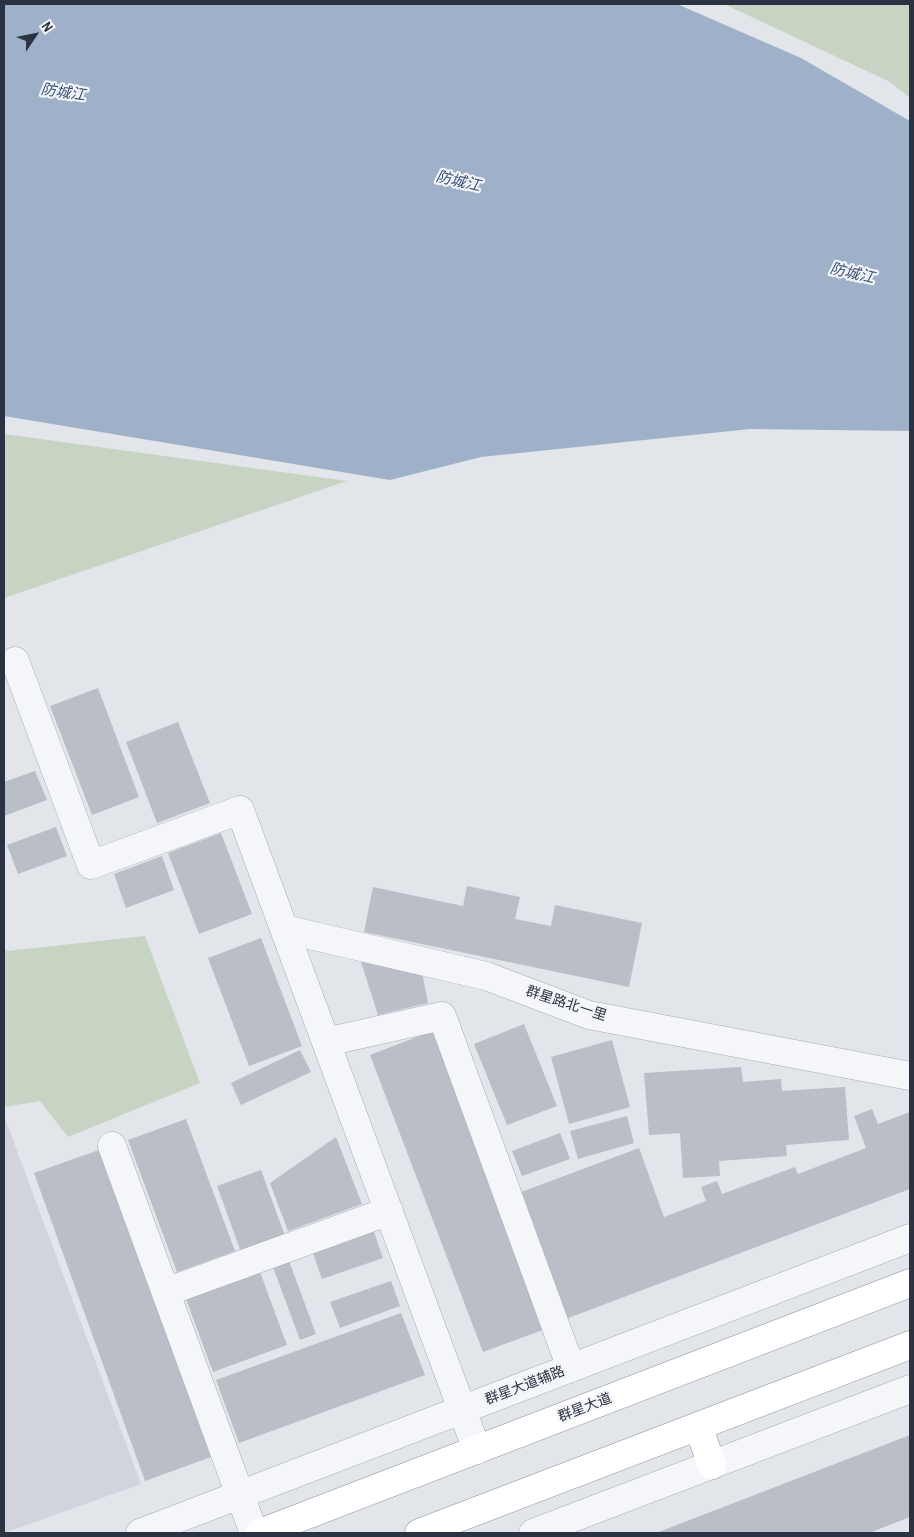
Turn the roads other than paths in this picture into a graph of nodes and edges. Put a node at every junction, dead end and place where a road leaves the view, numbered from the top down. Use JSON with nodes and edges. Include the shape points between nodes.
{"nodes":[{"id":1,"x":15,"y":661,"type":"dead end"},
{"id":2,"x":284,"y":929,"type":"junction"},
{"id":3,"x":326,"y":1042,"type":"junction"},
{"id":4,"x":910,"y":1076,"type":"edge"},
{"id":5,"x":112,"y":1146,"type":"dead end"},
{"id":6,"x":389,"y":1211,"type":"junction"},
{"id":7,"x":910,"y":1238,"type":"edge"},
{"id":8,"x":910,"y":1283,"type":"edge"},
{"id":9,"x":166,"y":1292,"type":"junction"},
{"id":10,"x":910,"y":1344,"type":"edge"},
{"id":11,"x":571,"y":1368,"type":"junction"},
{"id":12,"x":910,"y":1389,"type":"edge"},
{"id":13,"x":462,"y":1410,"type":"junction"},
{"id":14,"x":698,"y":1426,"type":"junction"},
{"id":15,"x":477,"y":1450,"type":"junction"},
{"id":16,"x":712,"y":1465,"type":"junction"},
{"id":17,"x":240,"y":1495,"type":"junction"},
{"id":18,"x":140,"y":1533,"type":"edge"},
{"id":19,"x":254,"y":1533,"type":"edge"},
{"id":20,"x":260,"y":1533,"type":"edge"},
{"id":21,"x":419,"y":1533,"type":"edge"},
{"id":22,"x":533,"y":1533,"type":"edge"}],
"edges":[{"from":1,"to":2,"type":"street","via":[[91,865],[240,810]]},
{"from":2,"to":3,"type":"street"},
{"from":2,"to":4,"type":"street","name":"群星路北一里","via":[[486,976],[589,1014]]},
{"from":3,"to":6,"type":"street"},
{"from":3,"to":11,"type":"street","via":[[442,1016]]},
{"from":5,"to":9,"type":"street"},
{"from":6,"to":9,"type":"street"},
{"from":6,"to":13,"type":"street"},
{"from":7,"to":11,"type":"street","name":"群星大道辅路"},
{"from":8,"to":15,"type":"highway","name":"群星大道"},
{"from":9,"to":17,"type":"street"},
{"from":10,"to":14,"type":"highway"},
{"from":11,"to":13,"type":"street","name":"群星大道辅路"},
{"from":12,"to":16,"type":"street"},
{"from":13,"to":15,"type":"street"},
{"from":13,"to":17,"type":"street","name":"群星大道辅路"},
{"from":14,"to":16,"type":"highway"},
{"from":14,"to":21,"type":"highway"},
{"from":15,"to":20,"type":"highway","name":"群星大道"},
{"from":16,"to":22,"type":"street"},
{"from":17,"to":18,"type":"street","name":"群星大道辅路"},
{"from":17,"to":19,"type":"street"}]}
